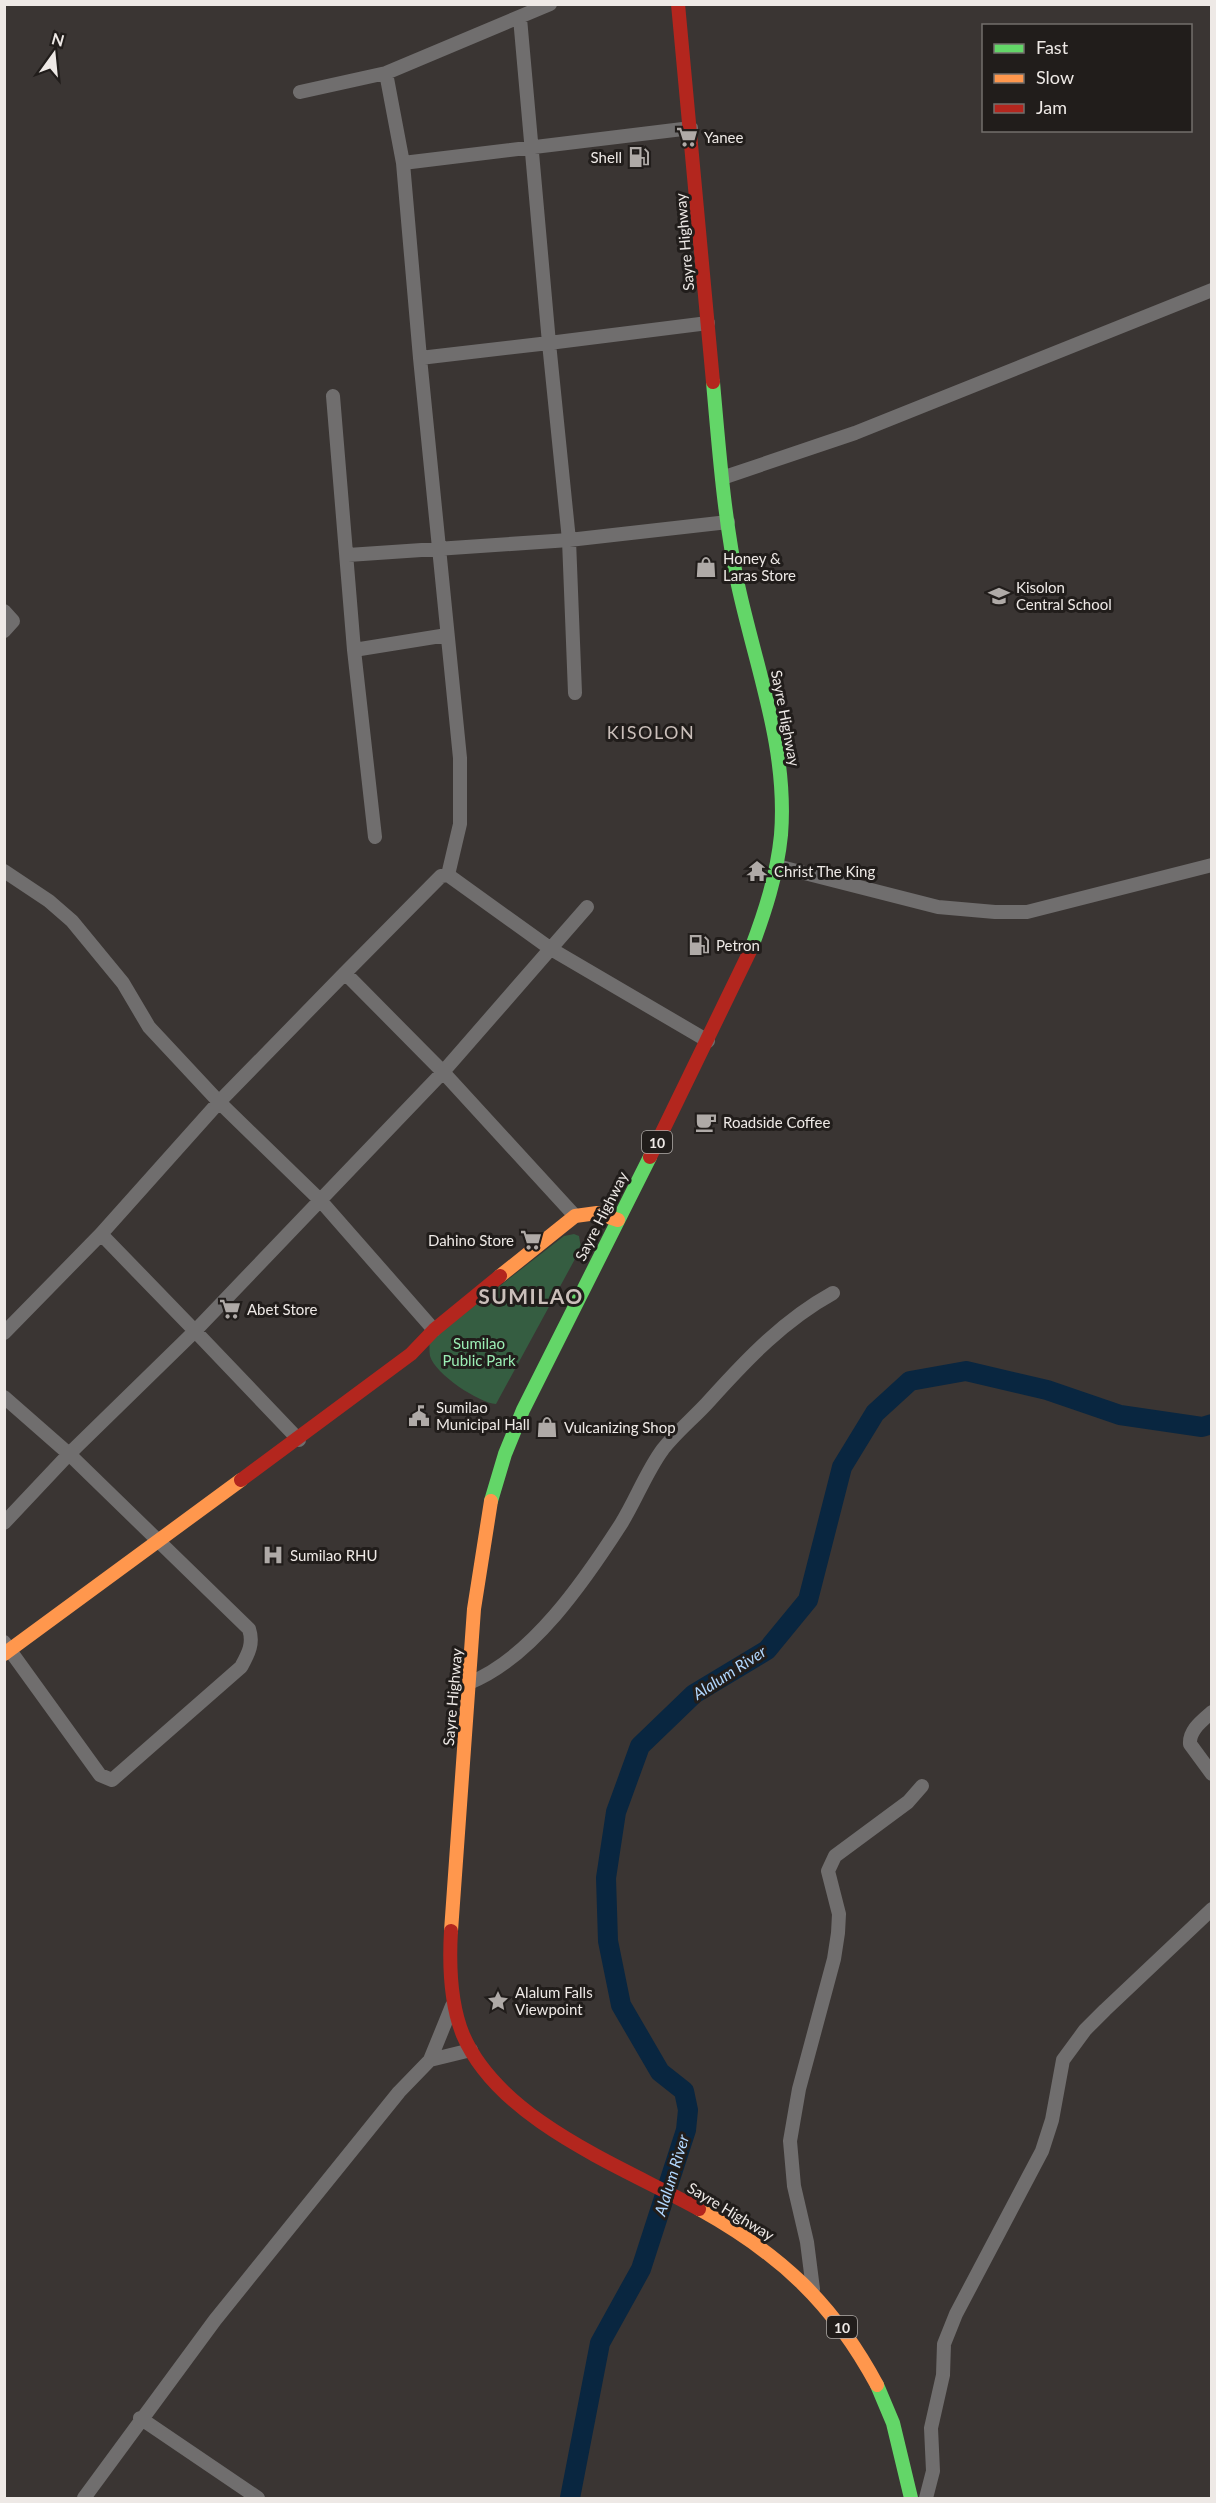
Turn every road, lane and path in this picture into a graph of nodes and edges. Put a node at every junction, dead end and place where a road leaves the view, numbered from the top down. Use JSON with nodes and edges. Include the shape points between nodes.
{"nodes":[{"id":1,"x":550,"y":4,"type":"edge"},
{"id":2,"x":678,"y":4,"type":"edge"},
{"id":3,"x":520,"y":18,"type":"junction"},
{"id":4,"x":386,"y":73,"type":"junction"},
{"id":5,"x":300,"y":92,"type":"dead end"},
{"id":6,"x":691,"y":128,"type":"junction"},
{"id":7,"x":531,"y":146,"type":"junction"},
{"id":8,"x":404,"y":163,"type":"junction"},
{"id":9,"x":1212,"y":290,"type":"edge"},
{"id":10,"x":708,"y":323,"type":"junction"},
{"id":11,"x":549,"y":343,"type":"junction"},
{"id":12,"x":420,"y":358,"type":"junction"},
{"id":13,"x":333,"y":396,"type":"dead end"},
{"id":14,"x":722,"y":478,"type":"junction"},
{"id":15,"x":728,"y":522,"type":"junction"},
{"id":16,"x":569,"y":540,"type":"junction"},
{"id":17,"x":441,"y":550,"type":"junction"},
{"id":18,"x":348,"y":555,"type":"junction"},
{"id":19,"x":4,"y":611,"type":"edge"},
{"id":20,"x":4,"y":631,"type":"edge"},
{"id":21,"x":447,"y":635,"type":"junction"},
{"id":22,"x":354,"y":650,"type":"junction"},
{"id":23,"x":575,"y":693,"type":"dead end"},
{"id":24,"x":375,"y":837,"type":"dead end"},
{"id":25,"x":1212,"y":865,"type":"edge"},
{"id":26,"x":777,"y":866,"type":"junction"},
{"id":27,"x":4,"y":871,"type":"edge"},
{"id":28,"x":447,"y":875,"type":"junction"},
{"id":29,"x":587,"y":907,"type":"dead end"},
{"id":30,"x":551,"y":949,"type":"junction"},
{"id":31,"x":345,"y":974,"type":"junction"},
{"id":32,"x":708,"y":1041,"type":"junction"},
{"id":33,"x":442,"y":1072,"type":"junction"},
{"id":34,"x":219,"y":1102,"type":"junction"},
{"id":35,"x":320,"y":1200,"type":"junction"},
{"id":36,"x":575,"y":1216,"type":"junction"},
{"id":37,"x":618,"y":1220,"type":"junction"},
{"id":38,"x":101,"y":1234,"type":"junction"},
{"id":39,"x":833,"y":1293,"type":"dead end"},
{"id":40,"x":195,"y":1330,"type":"junction"},
{"id":41,"x":434,"y":1330,"type":"junction"},
{"id":42,"x":4,"y":1334,"type":"edge"},
{"id":43,"x":4,"y":1397,"type":"edge"},
{"id":44,"x":299,"y":1440,"type":"junction"},
{"id":45,"x":69,"y":1454,"type":"junction"},
{"id":46,"x":4,"y":1523,"type":"edge"},
{"id":47,"x":158,"y":1539,"type":"junction"},
{"id":48,"x":6,"y":1649,"type":"edge"},
{"id":49,"x":469,"y":1683,"type":"junction"},
{"id":50,"x":1212,"y":1712,"type":"edge"},
{"id":51,"x":1212,"y":1774,"type":"edge"},
{"id":52,"x":922,"y":1786,"type":"dead end"},
{"id":53,"x":1212,"y":1909,"type":"edge"},
{"id":54,"x":454,"y":1998,"type":"junction"},
{"id":55,"x":471,"y":2050,"type":"junction"},
{"id":56,"x":430,"y":2060,"type":"junction"},
{"id":57,"x":813,"y":2289,"type":"junction"},
{"id":58,"x":140,"y":2418,"type":"junction"},
{"id":59,"x":84,"y":2499,"type":"edge"},
{"id":60,"x":258,"y":2499,"type":"edge"},
{"id":61,"x":910,"y":2499,"type":"edge"},
{"id":62,"x":926,"y":2499,"type":"edge"}],
"edges":[{"from":1,"to":3,"type":"street"},
{"from":2,"to":6,"type":"main road","name":"Sayre Highway","number":"10"},
{"from":3,"to":4,"type":"street"},
{"from":3,"to":7,"type":"street"},
{"from":4,"to":5,"type":"street"},
{"from":4,"to":8,"type":"street"},
{"from":6,"to":7,"type":"street"},
{"from":6,"to":10,"type":"main road","name":"Sayre Highway","number":"10"},
{"from":7,"to":8,"type":"street"},
{"from":7,"to":11,"type":"street"},
{"from":8,"to":12,"type":"street"},
{"from":9,"to":14,"type":"street","via":[[855,433]]},
{"from":10,"to":11,"type":"street"},
{"from":10,"to":14,"type":"main road","name":"Sayre Highway","number":"10"},
{"from":11,"to":12,"type":"street"},
{"from":11,"to":16,"type":"street"},
{"from":12,"to":17,"type":"street"},
{"from":13,"to":18,"type":"street"},
{"from":14,"to":15,"type":"main road","name":"Sayre Highway","number":"10"},
{"from":15,"to":16,"type":"street"},
{"from":15,"to":26,"type":"main road","name":"Sayre Highway","number":"10","via":[[736,577],[777,743],[782,800]]},
{"from":16,"to":17,"type":"street"},
{"from":16,"to":23,"type":"street"},
{"from":17,"to":18,"type":"street"},
{"from":17,"to":21,"type":"street"},
{"from":18,"to":22,"type":"street"},
{"from":19,"to":20,"type":"street","via":[[13,621]]},
{"from":21,"to":22,"type":"street"},
{"from":21,"to":28,"type":"street","via":[[461,801],[460,824]]},
{"from":22,"to":24,"type":"street"},
{"from":25,"to":26,"type":"street","via":[[1027,912],[938,907]]},
{"from":26,"to":32,"type":"main road","name":"Sayre Highway","number":"10","via":[[760,928]]},
{"from":27,"to":34,"type":"street","via":[[72,921],[123,983],[149,1027]]},
{"from":28,"to":30,"type":"street"},
{"from":28,"to":31,"type":"street","via":[[441,876]]},
{"from":29,"to":30,"type":"street"},
{"from":30,"to":32,"type":"street"},
{"from":30,"to":33,"type":"street"},
{"from":31,"to":33,"type":"street"},
{"from":31,"to":34,"type":"street"},
{"from":32,"to":37,"type":"main road","name":"Sayre Highway","number":"10"},
{"from":33,"to":35,"type":"street"},
{"from":33,"to":36,"type":"street"},
{"from":34,"to":35,"type":"street"},
{"from":34,"to":38,"type":"street"},
{"from":35,"to":40,"type":"street"},
{"from":35,"to":41,"type":"street"},
{"from":36,"to":37,"type":"main road","via":[[597,1214]]},
{"from":36,"to":41,"type":"main road"},
{"from":37,"to":49,"type":"main road","name":"Sayre Highway","number":"10","via":[[530,1395],[498,1473],[481,1559]]},
{"from":38,"to":40,"type":"street"},
{"from":38,"to":42,"type":"street"},
{"from":39,"to":49,"type":"street","via":[[801,1311],[724,1382],[664,1448],[622,1523],[539,1632],[489,1676]]},
{"from":40,"to":44,"type":"street"},
{"from":40,"to":45,"type":"street"},
{"from":41,"to":44,"type":"main road","via":[[411,1354]]},
{"from":43,"to":45,"type":"street"},
{"from":44,"to":47,"type":"main road"},
{"from":45,"to":46,"type":"street"},
{"from":45,"to":47,"type":"street"},
{"from":47,"to":48,"type":"main road"},
{"from":47,"to":48,"type":"street","via":[[249,1629],[252,1644],[241,1667],[117,1779],[100,1775]]},
{"from":49,"to":54,"type":"main road","name":"Sayre Highway","number":"10","via":[[449,1949]]},
{"from":50,"to":51,"type":"street","via":[[1190,1738],[1190,1744]]},
{"from":52,"to":57,"type":"street","via":[[908,1803],[835,1856],[828,1871],[839,1914],[838,1933],[790,2141]]},
{"from":53,"to":62,"type":"street","via":[[1085,2030],[1063,2060],[1042,2151],[944,2344],[943,2375],[931,2428],[933,2471]]},
{"from":54,"to":55,"type":"main road","name":"Sayre Highway","number":"10","via":[[458,2021]]},
{"from":54,"to":56,"type":"street"},
{"from":55,"to":56,"type":"street"},
{"from":55,"to":57,"type":"main road","name":"Sayre Highway","number":"10","via":[[498,2087],[527,2113],[755,2242]]},
{"from":56,"to":58,"type":"street","via":[[399,2092],[214,2320]]},
{"from":57,"to":61,"type":"main road","name":"Sayre Highway","number":"10","via":[[853,2341],[884,2399],[903,2459]]},
{"from":58,"to":59,"type":"street"},
{"from":58,"to":60,"type":"street"}]}
